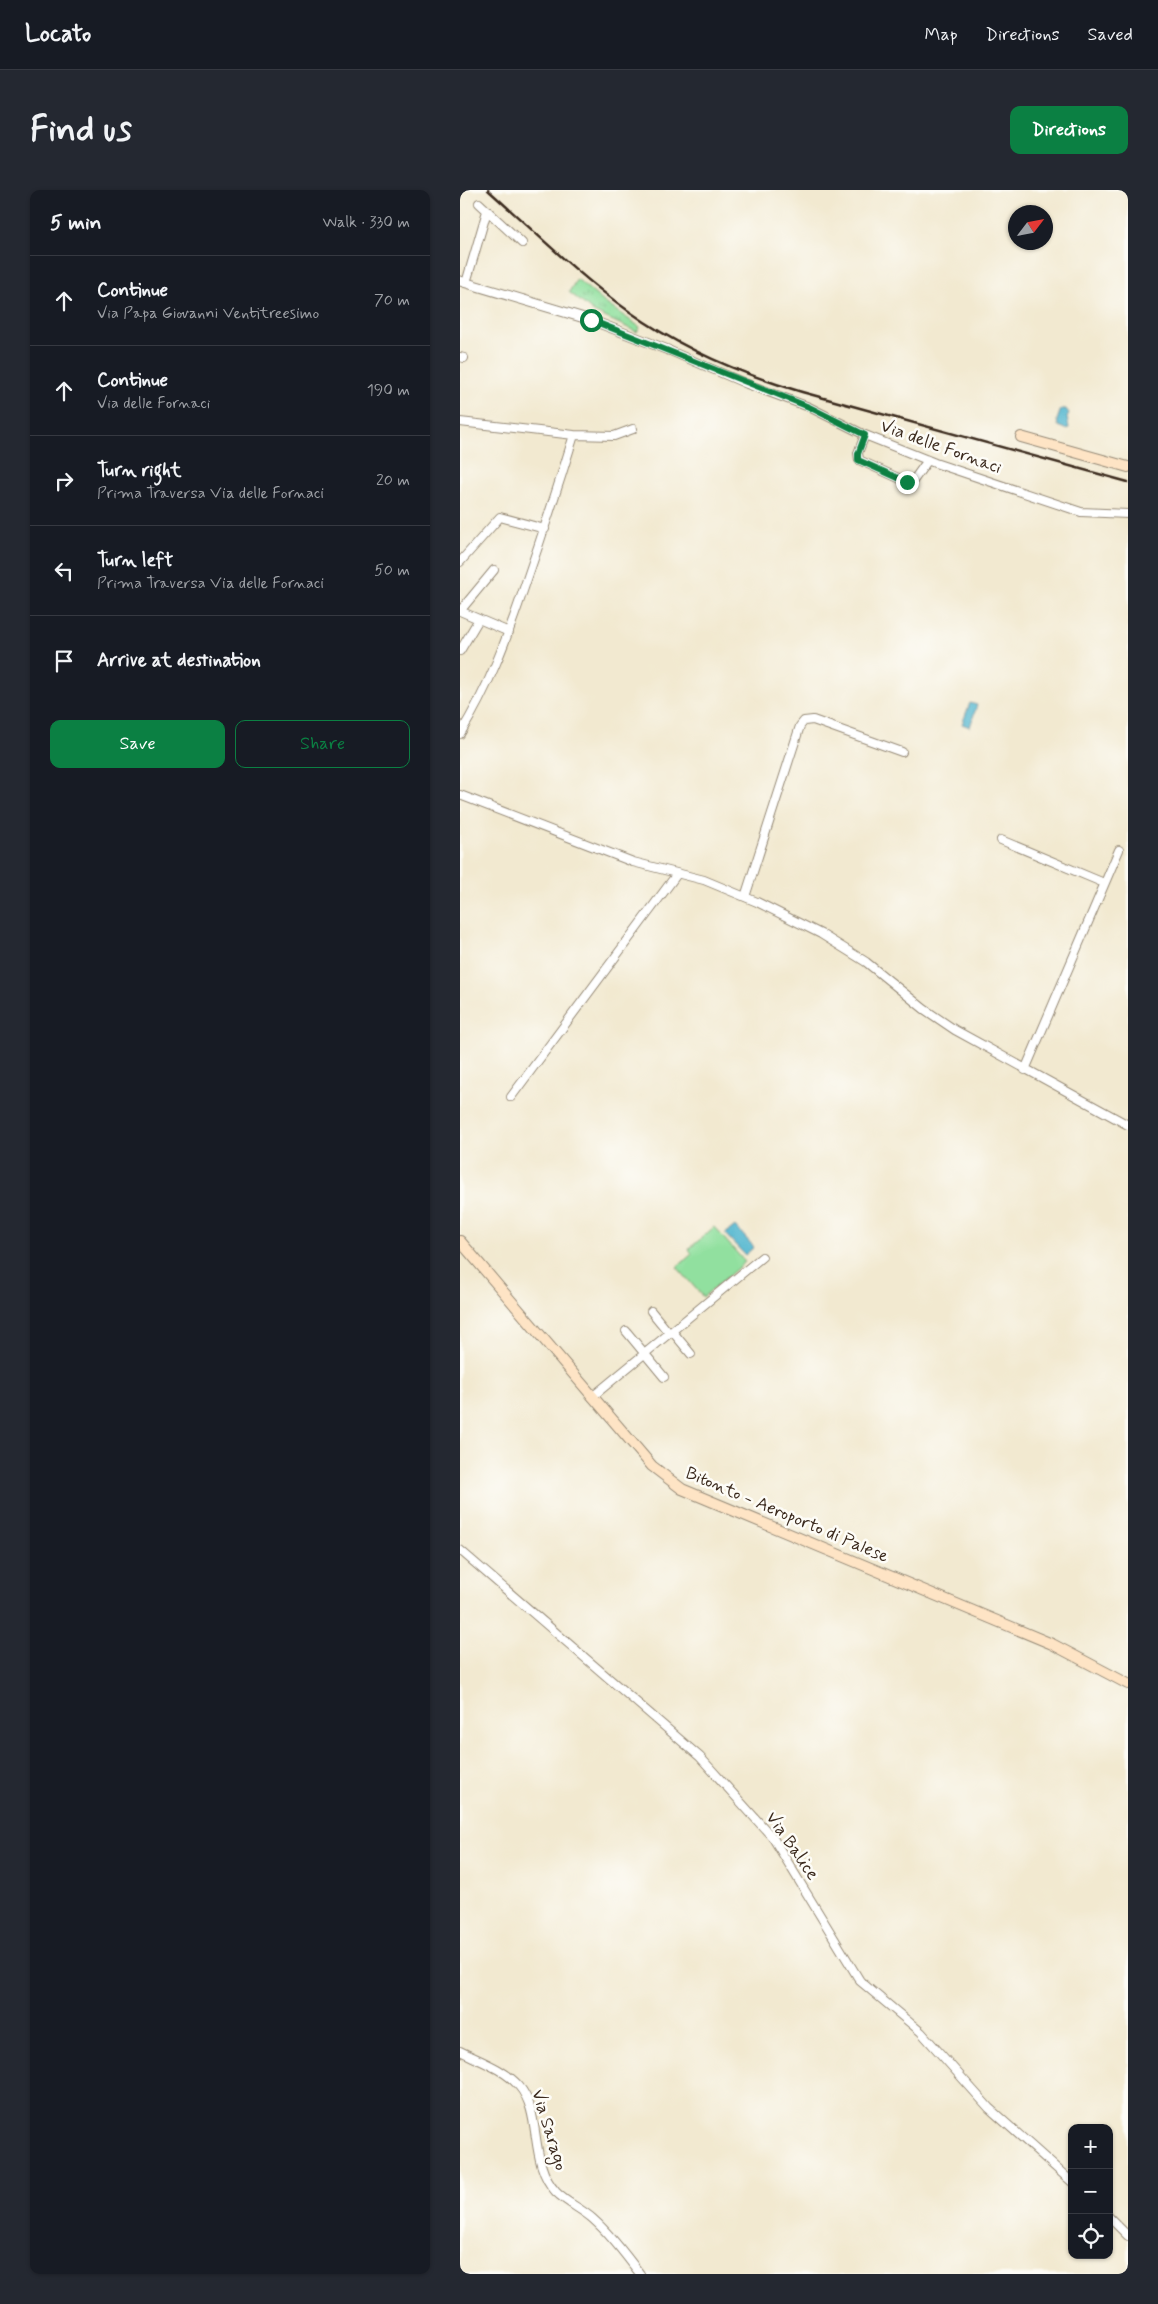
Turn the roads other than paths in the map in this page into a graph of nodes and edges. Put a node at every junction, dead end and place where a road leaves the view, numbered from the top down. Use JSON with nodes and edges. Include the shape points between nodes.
{"nodes":[{"id":1,"x":479,"y":203,"type":"dead end"},
{"id":2,"x":487,"y":211,"type":"junction"},
{"id":3,"x":522,"y":242,"type":"dead end"},
{"id":4,"x":463,"y":282,"type":"edge"},
{"id":5,"x":668,"y":350,"type":"joint"},
{"id":6,"x":460,"y":422,"type":"edge"},
{"id":7,"x":633,"y":429,"type":"dead end"},
{"id":8,"x":574,"y":435,"type":"junction"},
{"id":9,"x":865,"y":435,"type":"junction"},
{"id":10,"x":1021,"y":437,"type":"dead end"},
{"id":11,"x":928,"y":460,"type":"junction"},
{"id":12,"x":1128,"y":467,"type":"edge"},
{"id":13,"x":1128,"y":514,"type":"edge"},
{"id":14,"x":545,"y":529,"type":"junction"},
{"id":15,"x":460,"y":562,"type":"edge"},
{"id":16,"x":494,"y":570,"type":"dead end"},
{"id":17,"x":479,"y":619,"type":"junction"},
{"id":18,"x":509,"y":632,"type":"junction"},
{"id":19,"x":460,"y":651,"type":"edge"},
{"id":20,"x":460,"y":734,"type":"edge"},
{"id":21,"x":902,"y":752,"type":"dead end"},
{"id":22,"x":460,"y":795,"type":"edge"},
{"id":23,"x":1001,"y":840,"type":"dead end"},
{"id":24,"x":1119,"y":850,"type":"dead end"},
{"id":25,"x":678,"y":874,"type":"junction"},
{"id":26,"x":1104,"y":883,"type":"junction"},
{"id":27,"x":745,"y":897,"type":"junction"},
{"id":28,"x":1025,"y":1070,"type":"junction"},
{"id":29,"x":511,"y":1097,"type":"dead end"},
{"id":30,"x":1128,"y":1125,"type":"edge"},
{"id":31,"x":460,"y":1241,"type":"edge"},
{"id":32,"x":762,"y":1256,"type":"dead end"},
{"id":33,"x":651,"y":1311,"type":"dead end"},
{"id":34,"x":626,"y":1331,"type":"dead end"},
{"id":35,"x":670,"y":1332,"type":"junction"},
{"id":36,"x":644,"y":1353,"type":"junction"},
{"id":37,"x":691,"y":1354,"type":"dead end"},
{"id":38,"x":664,"y":1377,"type":"dead end"},
{"id":39,"x":592,"y":1397,"type":"junction"},
{"id":40,"x":460,"y":1550,"type":"edge"},
{"id":41,"x":1128,"y":1684,"type":"edge"},
{"id":42,"x":460,"y":2050,"type":"edge"},
{"id":43,"x":1068,"y":2178,"type":"edge"},
{"id":44,"x":1113,"y":2221,"type":"edge"},
{"id":45,"x":1128,"y":2236,"type":"edge"},
{"id":46,"x":640,"y":2274,"type":"edge"}],
"edges":[{"from":1,"to":2,"type":"street"},
{"from":2,"to":3,"type":"street"},
{"from":2,"to":4,"type":"street"},
{"from":4,"to":5,"type":"street","via":[[591,320]]},
{"from":5,"to":9,"type":"street","name":"Via delle Fornaci","via":[[809,407]]},
{"from":6,"to":8,"type":"street"},
{"from":7,"to":8,"type":"street","via":[[614,436]]},
{"from":8,"to":14,"type":"street"},
{"from":9,"to":11,"type":"street","name":"Via delle Fornaci"},
{"from":9,"to":11,"type":"street","via":[[858,460],[907,482],[913,480]]},
{"from":10,"to":12,"type":"main road"},
{"from":11,"to":13,"type":"street","name":"Via delle Fornaci","via":[[1081,512]]},
{"from":14,"to":15,"type":"street","via":[[500,516]]},
{"from":14,"to":18,"type":"street"},
{"from":16,"to":17,"type":"street","via":[[460,612]]},
{"from":17,"to":18,"type":"street"},
{"from":17,"to":19,"type":"street"},
{"from":18,"to":20,"type":"street","via":[[480,702]]},
{"from":21,"to":27,"type":"street","via":[[813,720],[804,721]]},
{"from":22,"to":25,"type":"street","via":[[634,862]]},
{"from":23,"to":26,"type":"street"},
{"from":24,"to":26,"type":"street"},
{"from":25,"to":27,"type":"street","via":[[704,880]]},
{"from":25,"to":29,"type":"street"},
{"from":26,"to":28,"type":"street"},
{"from":27,"to":28,"type":"street","via":[[820,934],[866,962],[955,1030]]},
{"from":28,"to":30,"type":"street"},
{"from":31,"to":39,"type":"main road","name":"Bitonto - Aeroporto di Palese"},
{"from":32,"to":35,"type":"street"},
{"from":33,"to":35,"type":"street"},
{"from":34,"to":36,"type":"street"},
{"from":35,"to":36,"type":"street"},
{"from":35,"to":37,"type":"street"},
{"from":36,"to":38,"type":"street"},
{"from":36,"to":39,"type":"street"},
{"from":39,"to":41,"type":"main road","name":"Bitonto - Aeroporto di Palese","via":[[652,1466],[682,1489],[1052,1644]]},
{"from":40,"to":43,"type":"street","name":"Via Balice","via":[[700,1757],[773,1838],[860,1981],[921,2032],[989,2108]]},
{"from":42,"to":46,"type":"street","name":"Via Sarago","via":[[519,2086],[528,2100],[536,2146],[546,2177],[556,2192],[609,2235]]},
{"from":44,"to":45,"type":"street"}]}
